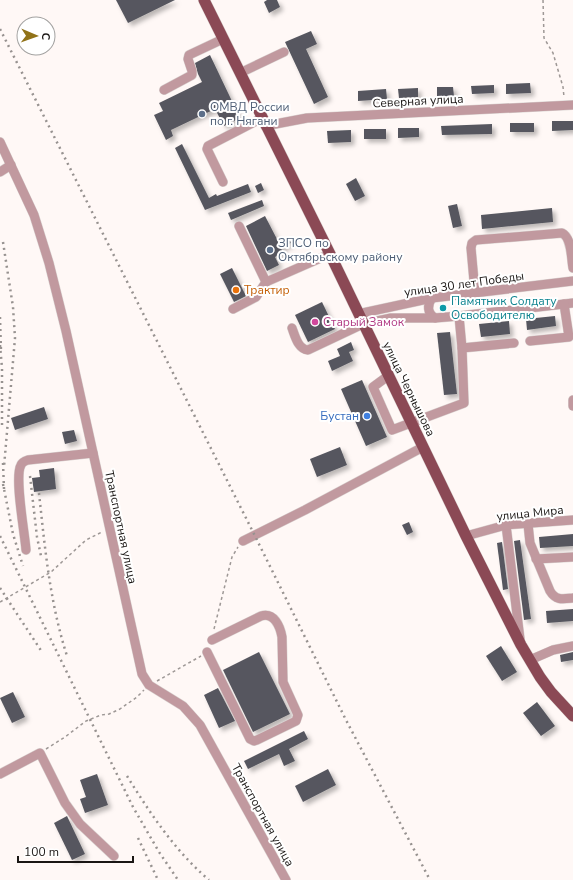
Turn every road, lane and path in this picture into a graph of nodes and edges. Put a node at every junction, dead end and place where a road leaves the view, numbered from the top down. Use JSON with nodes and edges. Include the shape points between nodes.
{"nodes":[{"id":1,"x":204,"y":0,"type":"edge"},
{"id":2,"x":543,"y":0,"type":"edge"},
{"id":3,"x":223,"y":39,"type":"junction"},
{"id":4,"x":284,"y":52,"type":"dead end"},
{"id":5,"x":240,"y":73,"type":"junction"},
{"id":6,"x":164,"y":90,"type":"dead end"},
{"id":7,"x":569,"y":105,"type":"edge"},
{"id":8,"x":264,"y":122,"type":"junction"},
{"id":9,"x":0,"y":142,"type":"edge"},
{"id":10,"x":11,"y":165,"type":"junction"},
{"id":11,"x":0,"y":172,"type":"edge"},
{"id":12,"x":223,"y":182,"type":"dead end"},
{"id":13,"x":239,"y":226,"type":"dead end"},
{"id":14,"x":330,"y":254,"type":"junction"},
{"id":15,"x":573,"y":268,"type":"edge"},
{"id":16,"x":573,"y":281,"type":"edge"},
{"id":17,"x":266,"y":282,"type":"junction"},
{"id":18,"x":475,"y":292,"type":"junction"},
{"id":19,"x":432,"y":298,"type":"junction"},
{"id":20,"x":569,"y":304,"type":"edge"},
{"id":21,"x":233,"y":309,"type":"dead end"},
{"id":22,"x":459,"y":316,"type":"junction"},
{"id":23,"x":435,"y":318,"type":"junction"},
{"id":24,"x":361,"y":319,"type":"junction"},
{"id":25,"x":292,"y":328,"type":"dead end"},
{"id":26,"x":571,"y":336,"type":"edge"},
{"id":27,"x":530,"y":341,"type":"dead end"},
{"id":28,"x":514,"y":343,"type":"dead end"},
{"id":29,"x":462,"y":348,"type":"junction"},
{"id":30,"x":388,"y":376,"type":"junction"},
{"id":31,"x":573,"y":400,"type":"edge"},
{"id":32,"x":573,"y":406,"type":"edge"},
{"id":33,"x":411,"y":423,"type":"junction"},
{"id":34,"x":423,"y":447,"type":"junction"},
{"id":35,"x":93,"y":453,"type":"junction"},
{"id":36,"x":573,"y":520,"type":"edge"},
{"id":37,"x":528,"y":524,"type":"junction"},
{"id":38,"x":506,"y":525,"type":"junction"},
{"id":39,"x":109,"y":528,"type":"junction"},
{"id":40,"x":466,"y":536,"type":"junction"},
{"id":41,"x":243,"y":541,"type":"joint"},
{"id":42,"x":26,"y":550,"type":"dead end"},
{"id":43,"x":573,"y":558,"type":"edge"},
{"id":44,"x":536,"y":560,"type":"junction"},
{"id":45,"x":573,"y":598,"type":"edge"},
{"id":46,"x":0,"y":602,"type":"edge"},
{"id":47,"x":212,"y":640,"type":"joint"},
{"id":48,"x":521,"y":645,"type":"junction"},
{"id":49,"x":573,"y":646,"type":"edge"},
{"id":50,"x":207,"y":652,"type":"joint"},
{"id":51,"x":530,"y":660,"type":"junction"},
{"id":52,"x":149,"y":685,"type":"junction"},
{"id":53,"x":573,"y":716,"type":"edge"},
{"id":54,"x":40,"y":753,"type":"junction"},
{"id":55,"x":0,"y":774,"type":"edge"},
{"id":56,"x":114,"y":856,"type":"dead end"},
{"id":57,"x":286,"y":880,"type":"edge"}],
"edges":[{"from":1,"to":3,"type":"main road","name":"улица Чернышова"},
{"from":2,"to":7,"type":"path","via":[[544,38],[553,53]]},
{"from":3,"to":5,"type":"main road","name":"улица Чернышова"},
{"from":3,"to":6,"type":"street","via":[[189,55],[192,75]]},
{"from":4,"to":5,"type":"street"},
{"from":5,"to":8,"type":"main road","name":"улица Чернышова"},
{"from":7,"to":8,"type":"street","name":"Северная улица"},
{"from":8,"to":12,"type":"street","name":"Северная улица","via":[[208,146],[207,149]]},
{"from":8,"to":14,"type":"main road","name":"улица Чернышова"},
{"from":9,"to":10,"type":"street","name":"Транспортная улица"},
{"from":10,"to":11,"type":"street"},
{"from":10,"to":35,"type":"street","name":"Транспортная улица","via":[[34,214],[49,263]]},
{"from":13,"to":17,"type":"street"},
{"from":14,"to":17,"type":"street"},
{"from":14,"to":24,"type":"main road","name":"улица Чернышова"},
{"from":15,"to":18,"type":"street","via":[[569,241],[562,233],[476,240],[471,248]]},
{"from":16,"to":18,"type":"street","name":"улица 30 лет Победы"},
{"from":17,"to":21,"type":"street","via":[[256,297]]},
{"from":18,"to":19,"type":"street","name":"улица 30 лет Победы"},
{"from":19,"to":23,"type":"street","via":[[428,309],[430,315]]},
{"from":19,"to":24,"type":"street","name":"улица 30 лет Победы"},
{"from":20,"to":22,"type":"street","name":"улица 30 лет Победы"},
{"from":20,"to":26,"type":"street"},
{"from":22,"to":23,"type":"street","name":"улица 30 лет Победы"},
{"from":22,"to":29,"type":"street"},
{"from":23,"to":24,"type":"street","name":"улица 30 лет Победы"},
{"from":24,"to":25,"type":"street","via":[[308,350],[300,347]]},
{"from":24,"to":30,"type":"main road","name":"улица Чернышова"},
{"from":26,"to":27,"type":"street"},
{"from":28,"to":29,"type":"street"},
{"from":29,"to":33,"type":"street","via":[[464,403]]},
{"from":30,"to":33,"type":"main road","name":"улица Чернышова"},
{"from":30,"to":33,"type":"street","via":[[373,387],[392,430]]},
{"from":31,"to":32,"type":"street"},
{"from":33,"to":34,"type":"main road","name":"улица Чернышова"},
{"from":34,"to":40,"type":"main road","name":"улица Чернышова"},
{"from":34,"to":41,"type":"street"},
{"from":35,"to":39,"type":"street","name":"Транспортная улица"},
{"from":35,"to":42,"type":"street","via":[[28,460],[20,466],[19,483]]},
{"from":36,"to":37,"type":"street","name":"улица Мира"},
{"from":37,"to":38,"type":"street","name":"улица Мира"},
{"from":37,"to":44,"type":"street","via":[[530,543]]},
{"from":38,"to":40,"type":"street","name":"улица Мира"},
{"from":38,"to":48,"type":"street"},
{"from":39,"to":46,"type":"path","via":[[86,540],[51,572]]},
{"from":39,"to":52,"type":"street","name":"Транспортная улица","via":[[139,664]]},
{"from":40,"to":48,"type":"main road","name":"улица Чернышова"},
{"from":41,"to":47,"type":"path","via":[[232,557]]},
{"from":43,"to":44,"type":"street"},
{"from":44,"to":45,"type":"street","via":[[553,597]]},
{"from":47,"to":50,"type":"street","via":[[261,616],[268,614],[274,618],[282,637],[283,682],[298,715],[296,721],[257,740],[250,740]]},
{"from":48,"to":51,"type":"main road","name":"улица Чернышова"},
{"from":49,"to":51,"type":"street","via":[[553,650]]},
{"from":50,"to":52,"type":"path"},
{"from":51,"to":53,"type":"main road","name":"улица Чернышова","via":[[551,692]]},
{"from":52,"to":54,"type":"path","via":[[120,709],[86,720]]},
{"from":52,"to":57,"type":"street","name":"Транспортная улица","via":[[183,706],[200,725]]},
{"from":54,"to":55,"type":"street"},
{"from":54,"to":56,"type":"street","via":[[72,814]]}]}
